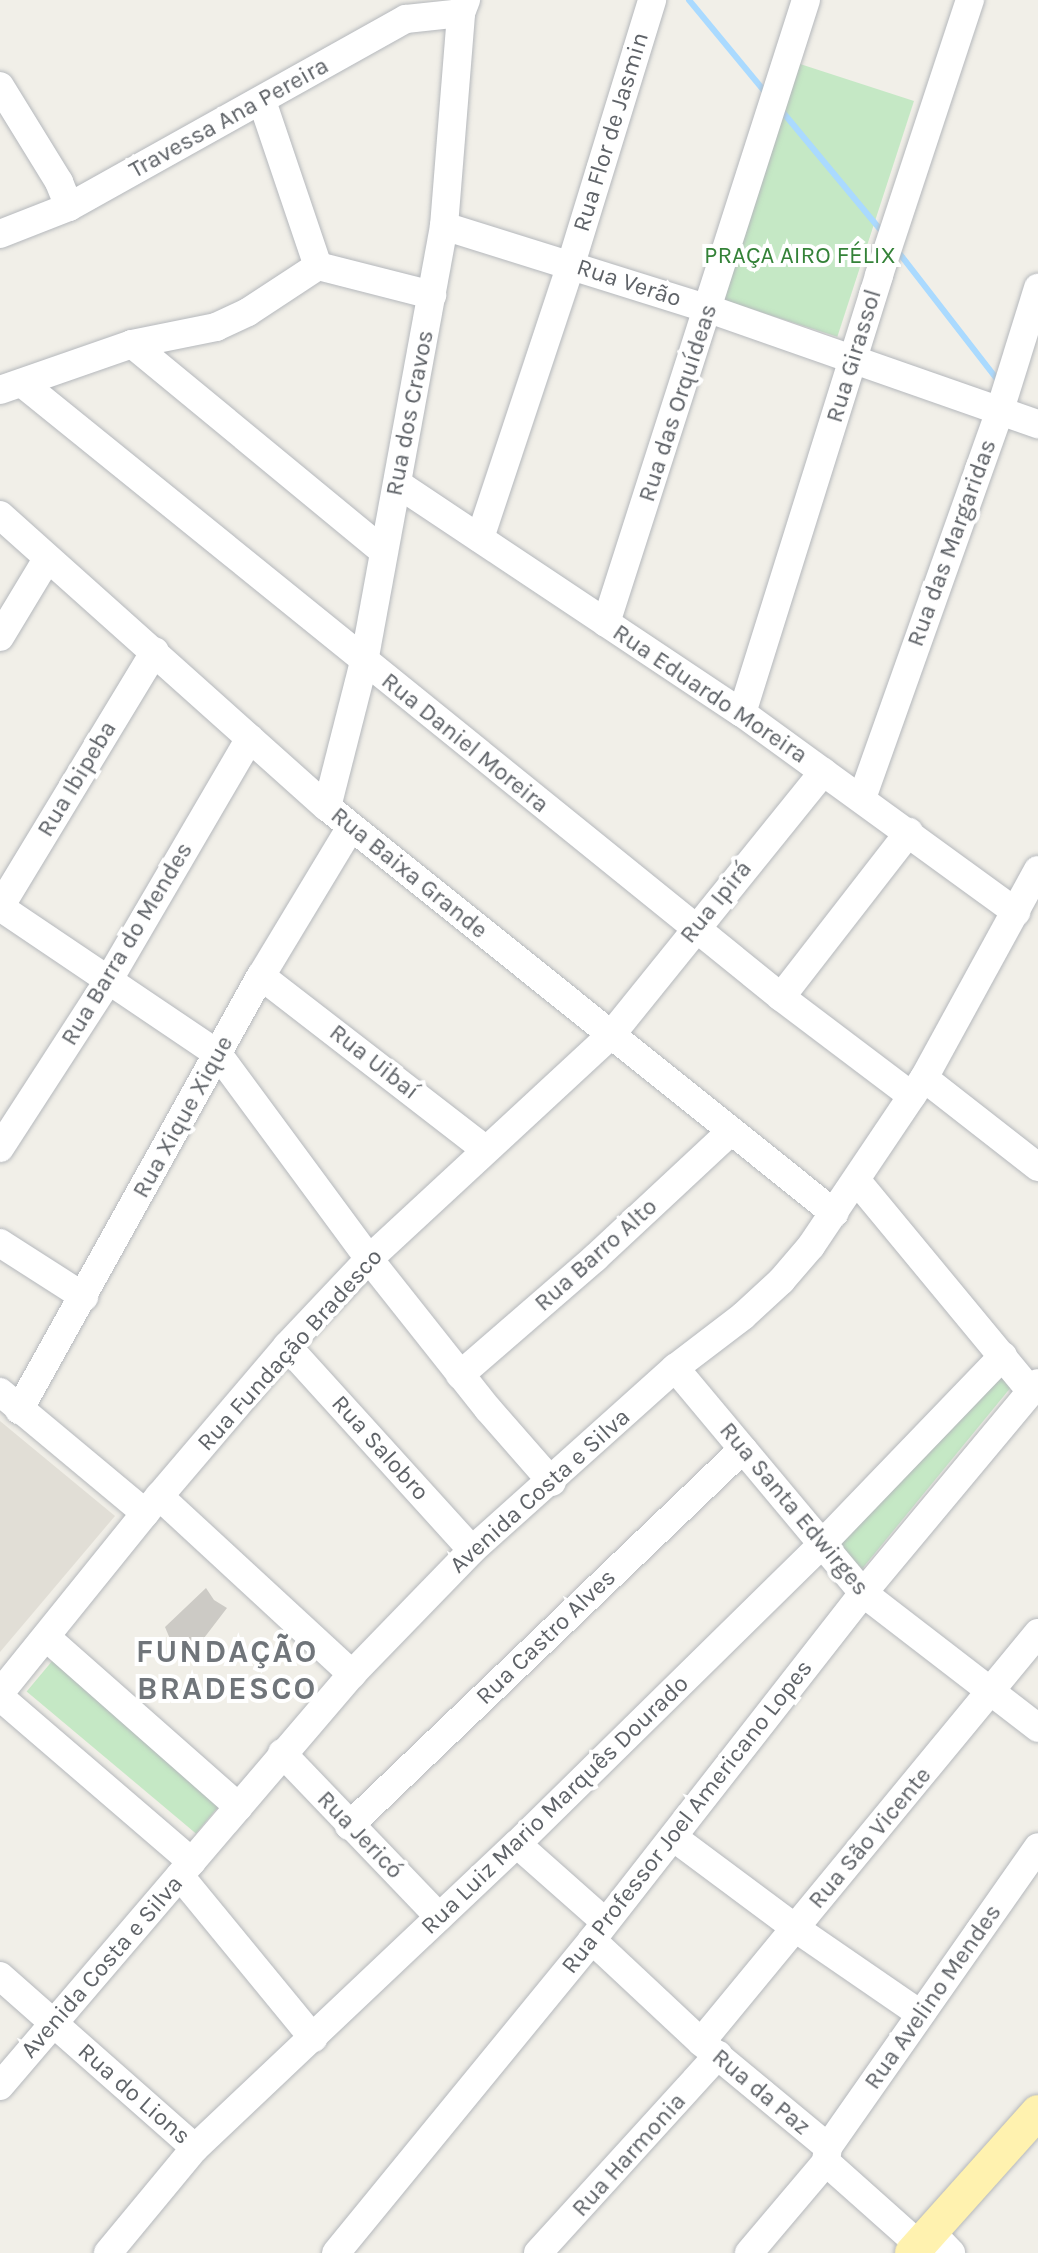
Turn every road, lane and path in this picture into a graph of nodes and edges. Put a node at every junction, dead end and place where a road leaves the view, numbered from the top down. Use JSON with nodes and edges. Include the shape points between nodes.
{"nodes":[{"id":1,"x":652,"y":0,"type":"edge"},
{"id":2,"x":806,"y":0,"type":"edge"},
{"id":3,"x":970,"y":0,"type":"edge"},
{"id":4,"x":464,"y":6,"type":"edge"},
{"id":5,"x":0,"y":86,"type":"edge"},
{"id":6,"x":262,"y":101,"type":"junction"},
{"id":7,"x":69,"y":207,"type":"junction"},
{"id":8,"x":444,"y":226,"type":"junction"},
{"id":9,"x":0,"y":234,"type":"edge"},
{"id":10,"x":571,"y":264,"type":"junction"},
{"id":11,"x":318,"y":266,"type":"junction"},
{"id":12,"x":1038,"y":288,"type":"edge"},
{"id":13,"x":432,"y":295,"type":"junction"},
{"id":14,"x":709,"y":309,"type":"junction"},
{"id":15,"x":132,"y":344,"type":"junction"},
{"id":16,"x":852,"y":362,"type":"junction"},
{"id":17,"x":11,"y":387,"type":"edge"},
{"id":18,"x":1000,"y":411,"type":"junction"},
{"id":19,"x":1038,"y":424,"type":"edge"},
{"id":20,"x":398,"y":484,"type":"junction"},
{"id":21,"x":0,"y":515,"type":"edge"},
{"id":22,"x":480,"y":538,"type":"junction"},
{"id":23,"x":382,"y":550,"type":"junction"},
{"id":24,"x":47,"y":559,"type":"junction"},
{"id":25,"x":606,"y":623,"type":"junction"},
{"id":26,"x":0,"y":637,"type":"edge"},
{"id":27,"x":155,"y":651,"type":"junction"},
{"id":28,"x":364,"y":662,"type":"junction"},
{"id":29,"x":742,"y":713,"type":"junction"},
{"id":30,"x":250,"y":738,"type":"junction"},
{"id":31,"x":823,"y":772,"type":"junction"},
{"id":32,"x":862,"y":798,"type":"junction"},
{"id":33,"x":327,"y":807,"type":"junction"},
{"id":34,"x":351,"y":827,"type":"junction"},
{"id":35,"x":909,"y":832,"type":"junction"},
{"id":36,"x":1038,"y":870,"type":"edge"},
{"id":37,"x":0,"y":907,"type":"edge"},
{"id":38,"x":1016,"y":912,"type":"junction"},
{"id":39,"x":695,"y":926,"type":"junction"},
{"id":40,"x":261,"y":976,"type":"junction"},
{"id":41,"x":108,"y":981,"type":"junction"},
{"id":42,"x":781,"y":997,"type":"junction"},
{"id":43,"x":611,"y":1035,"type":"junction"},
{"id":44,"x":218,"y":1054,"type":"junction"},
{"id":45,"x":918,"y":1087,"type":"junction"},
{"id":46,"x":730,"y":1132,"type":"junction"},
{"id":47,"x":0,"y":1148,"type":"edge"},
{"id":48,"x":485,"y":1149,"type":"junction"},
{"id":49,"x":1038,"y":1167,"type":"edge"},
{"id":50,"x":857,"y":1181,"type":"junction"},
{"id":51,"x":834,"y":1213,"type":"junction"},
{"id":52,"x":0,"y":1243,"type":"edge"},
{"id":53,"x":369,"y":1259,"type":"junction"},
{"id":54,"x":84,"y":1297,"type":"junction"},
{"id":55,"x":287,"y":1346,"type":"junction"},
{"id":56,"x":1003,"y":1356,"type":"junction"},
{"id":57,"x":675,"y":1368,"type":"junction"},
{"id":58,"x":460,"y":1375,"type":"junction"},
{"id":59,"x":1035,"y":1387,"type":"edge"},
{"id":60,"x":10,"y":1401,"type":"edge"},
{"id":61,"x":743,"y":1449,"type":"junction"},
{"id":62,"x":552,"y":1482,"type":"junction"},
{"id":63,"x":152,"y":1505,"type":"junction"},
{"id":64,"x":820,"y":1546,"type":"junction"},
{"id":65,"x":472,"y":1550,"type":"junction"},
{"id":66,"x":863,"y":1593,"type":"junction"},
{"id":67,"x":1038,"y":1633,"type":"edge"},
{"id":68,"x":46,"y":1637,"type":"junction"},
{"id":69,"x":352,"y":1674,"type":"junction"},
{"id":70,"x":990,"y":1693,"type":"junction"},
{"id":71,"x":0,"y":1695,"type":"edge"},
{"id":72,"x":1038,"y":1728,"type":"edge"},
{"id":73,"x":282,"y":1753,"type":"junction"},
{"id":74,"x":239,"y":1807,"type":"junction"},
{"id":75,"x":349,"y":1826,"type":"junction"},
{"id":76,"x":673,"y":1837,"type":"junction"},
{"id":77,"x":517,"y":1844,"type":"junction"},
{"id":78,"x":1038,"y":1847,"type":"edge"},
{"id":79,"x":186,"y":1869,"type":"junction"},
{"id":80,"x":439,"y":1917,"type":"junction"},
{"id":81,"x":795,"y":1928,"type":"junction"},
{"id":82,"x":598,"y":1931,"type":"junction"},
{"id":83,"x":0,"y":1976,"type":"edge"},
{"id":84,"x":920,"y":2014,"type":"junction"},
{"id":85,"x":54,"y":2024,"type":"junction"},
{"id":86,"x":313,"y":2038,"type":"junction"},
{"id":87,"x":709,"y":2048,"type":"junction"},
{"id":88,"x":0,"y":2086,"type":"edge"},
{"id":89,"x":1038,"y":2112,"type":"edge"},
{"id":90,"x":195,"y":2148,"type":"junction"},
{"id":91,"x":827,"y":2155,"type":"junction"},
{"id":92,"x":928,"y":2246,"type":"edge"},
{"id":93,"x":108,"y":2253,"type":"edge"},
{"id":94,"x":336,"y":2253,"type":"edge"},
{"id":95,"x":538,"y":2253,"type":"edge"},
{"id":96,"x":749,"y":2253,"type":"edge"}],
"edges":[{"from":1,"to":10,"type":"street","name":"Rua Flor de Jasmin"},
{"from":2,"to":14,"type":"street","name":"Rua das Orquídeas"},
{"from":3,"to":16,"type":"street","name":"Rua Girassol"},
{"from":4,"to":6,"type":"street","name":"Travessa Ana Pereira","via":[[406,19]]},
{"from":4,"to":8,"type":"street","name":"Rua dos Cravos"},
{"from":5,"to":7,"type":"street"},
{"from":6,"to":7,"type":"street","name":"Travessa Ana Pereira"},
{"from":6,"to":11,"type":"street"},
{"from":7,"to":9,"type":"street","name":"Travessa Ana Pereira"},
{"from":8,"to":10,"type":"street","name":"Rua Verão"},
{"from":8,"to":13,"type":"street","name":"Rua dos Cravos"},
{"from":10,"to":14,"type":"street","name":"Rua Verão"},
{"from":10,"to":22,"type":"street","name":"Rua Flor de Jasmin"},
{"from":11,"to":13,"type":"street"},
{"from":11,"to":15,"type":"street","via":[[216,327]]},
{"from":12,"to":18,"type":"street","name":"Rua das Margaridas"},
{"from":13,"to":20,"type":"street","name":"Rua dos Cravos"},
{"from":14,"to":16,"type":"street","name":"Rua Verão"},
{"from":14,"to":25,"type":"street","name":"Rua das Orquídeas"},
{"from":15,"to":17,"type":"street"},
{"from":15,"to":23,"type":"street"},
{"from":16,"to":18,"type":"street","name":"Rua Verão"},
{"from":16,"to":29,"type":"street","name":"Rua Girassol"},
{"from":17,"to":28,"type":"street","name":"Rua Daniel Moreira"},
{"from":18,"to":19,"type":"street","name":"Rua Verão"},
{"from":18,"to":32,"type":"street","name":"Rua das Margaridas"},
{"from":20,"to":22,"type":"street","name":"Rua Eduardo Moreira"},
{"from":20,"to":23,"type":"street","name":"Rua dos Cravos"},
{"from":21,"to":24,"type":"street","name":"Rua Baixa Grande"},
{"from":22,"to":25,"type":"street","name":"Rua Eduardo Moreira"},
{"from":23,"to":28,"type":"street","name":"Rua dos Cravos"},
{"from":24,"to":26,"type":"street"},
{"from":24,"to":27,"type":"street","name":"Rua Baixa Grande"},
{"from":25,"to":29,"type":"street","name":"Rua Eduardo Moreira"},
{"from":27,"to":30,"type":"street","name":"Rua Baixa Grande"},
{"from":27,"to":37,"type":"street","name":"Rua Ibipeba"},
{"from":28,"to":33,"type":"street","name":"Rua dos Cravos"},
{"from":28,"to":39,"type":"street","name":"Rua Daniel Moreira"},
{"from":29,"to":31,"type":"street","name":"Rua Eduardo Moreira"},
{"from":30,"to":33,"type":"street","name":"Rua Baixa Grande"},
{"from":30,"to":41,"type":"street","name":"Rua Barra do Mendes"},
{"from":31,"to":32,"type":"street","name":"Rua Eduardo Moreira"},
{"from":31,"to":39,"type":"street","name":"Rua Ipirá"},
{"from":32,"to":35,"type":"street","name":"Rua Eduardo Moreira"},
{"from":33,"to":34,"type":"street","name":"Rua Baixa Grande"},
{"from":34,"to":40,"type":"street","name":"Rua Xique Xique"},
{"from":34,"to":43,"type":"street","name":"Rua Baixa Grande"},
{"from":35,"to":38,"type":"street","name":"Rua Eduardo Moreira"},
{"from":35,"to":42,"type":"street"},
{"from":36,"to":38,"type":"street","name":"Avenida Costa e Silva"},
{"from":37,"to":41,"type":"street"},
{"from":38,"to":45,"type":"street","name":"Avenida Costa e Silva"},
{"from":39,"to":42,"type":"street","name":"Rua Daniel Moreira"},
{"from":39,"to":43,"type":"street","name":"Rua Ipirá"},
{"from":40,"to":44,"type":"street","name":"Rua Xique Xique"},
{"from":40,"to":48,"type":"street","name":"Rua Uibaí"},
{"from":41,"to":44,"type":"street"},
{"from":41,"to":47,"type":"street","name":"Rua Barra do Mendes"},
{"from":42,"to":45,"type":"street","name":"Rua Daniel Moreira"},
{"from":43,"to":46,"type":"street","name":"Rua Baixa Grande"},
{"from":43,"to":48,"type":"street","name":"Rua Fundação Bradesco"},
{"from":44,"to":53,"type":"street"},
{"from":44,"to":54,"type":"street","name":"Rua Xique Xique"},
{"from":45,"to":49,"type":"street","name":"Rua Daniel Moreira"},
{"from":45,"to":50,"type":"street","name":"Avenida Costa e Silva"},
{"from":46,"to":51,"type":"street","name":"Rua Baixa Grande"},
{"from":46,"to":58,"type":"street","name":"Rua Barro Alto"},
{"from":48,"to":53,"type":"street","name":"Rua Fundação Bradesco"},
{"from":50,"to":51,"type":"street","name":"Avenida Costa e Silva"},
{"from":50,"to":56,"type":"street"},
{"from":51,"to":57,"type":"street","name":"Avenida Costa e Silva","via":[[781,1281]]},
{"from":52,"to":54,"type":"street"},
{"from":53,"to":55,"type":"street","name":"Rua Fundação Bradesco"},
{"from":53,"to":58,"type":"street"},
{"from":54,"to":60,"type":"street","name":"Rua Xique Xique"},
{"from":55,"to":63,"type":"street","name":"Rua Fundação Bradesco"},
{"from":55,"to":65,"type":"street","name":"Rua Salobro"},
{"from":56,"to":59,"type":"street"},
{"from":56,"to":64,"type":"street","name":"Rua Luiz Mario Marquês Dourado"},
{"from":57,"to":61,"type":"street","name":"Rua Santa Edwirges"},
{"from":57,"to":62,"type":"street","name":"Avenida Costa e Silva"},
{"from":58,"to":62,"type":"street"},
{"from":59,"to":66,"type":"street","name":"Rua Professor Joel Americano Lopes"},
{"from":60,"to":63,"type":"street"},
{"from":61,"to":64,"type":"street","name":"Rua Santa Edwirges"},
{"from":61,"to":75,"type":"street","name":"Rua Castro Alves"},
{"from":62,"to":65,"type":"street","name":"Avenida Costa e Silva"},
{"from":63,"to":68,"type":"street","name":"Rua Fundação Bradesco"},
{"from":63,"to":69,"type":"street"},
{"from":64,"to":66,"type":"street","name":"Rua Santa Edwirges"},
{"from":64,"to":77,"type":"street","name":"Rua Luiz Mario Marquês Dourado"},
{"from":65,"to":69,"type":"street","name":"Avenida Costa e Silva"},
{"from":66,"to":70,"type":"street","name":"Rua Santa Edwirges"},
{"from":66,"to":76,"type":"street","name":"Rua Professor Joel Americano Lopes"},
{"from":67,"to":70,"type":"street","name":"Rua São Vicente"},
{"from":68,"to":71,"type":"street","name":"Rua Fundação Bradesco"},
{"from":68,"to":74,"type":"street"},
{"from":69,"to":73,"type":"street","name":"Avenida Costa e Silva"},
{"from":70,"to":72,"type":"street","name":"Rua Santa Edwirges"},
{"from":70,"to":81,"type":"street","name":"Rua São Vicente"},
{"from":71,"to":79,"type":"street"},
{"from":73,"to":74,"type":"street","name":"Avenida Costa e Silva"},
{"from":73,"to":75,"type":"street","name":"Rua Jericó"},
{"from":74,"to":79,"type":"street","name":"Avenida Costa e Silva"},
{"from":75,"to":80,"type":"street","name":"Rua Jericó"},
{"from":76,"to":81,"type":"street"},
{"from":76,"to":82,"type":"street","name":"Rua Professor Joel Americano Lopes"},
{"from":77,"to":80,"type":"street","name":"Rua Luiz Mario Marquês Dourado"},
{"from":77,"to":82,"type":"street","name":"Rua da Paz"},
{"from":78,"to":84,"type":"street","name":"Rua Avelino Mendes"},
{"from":79,"to":85,"type":"street","name":"Avenida Costa e Silva"},
{"from":79,"to":86,"type":"street"},
{"from":80,"to":86,"type":"street","name":"Rua Luiz Mario Marquês Dourado"},
{"from":81,"to":84,"type":"street"},
{"from":81,"to":87,"type":"street","name":"Rua São Vicente"},
{"from":82,"to":87,"type":"street","name":"Rua da Paz"},
{"from":82,"to":94,"type":"street","name":"Rua Professor Joel Americano Lopes"},
{"from":83,"to":85,"type":"street","name":"Rua do Lions"},
{"from":84,"to":91,"type":"street","name":"Rua Avelino Mendes"},
{"from":85,"to":88,"type":"street","name":"Avenida Costa e Silva"},
{"from":85,"to":90,"type":"street","name":"Rua do Lions"},
{"from":86,"to":90,"type":"street","name":"Rua Luiz Mario Marquês Dourado"},
{"from":87,"to":91,"type":"street","name":"Rua da Paz"},
{"from":87,"to":95,"type":"street","name":"Rua Harmonia"},
{"from":89,"to":92,"type":"main road"},
{"from":90,"to":93,"type":"street","name":"Rua Luiz Mario Marquês Dourado"},
{"from":91,"to":92,"type":"street","name":"Rua da Paz"},
{"from":91,"to":96,"type":"street","name":"Rua Avelino Mendes"}]}
